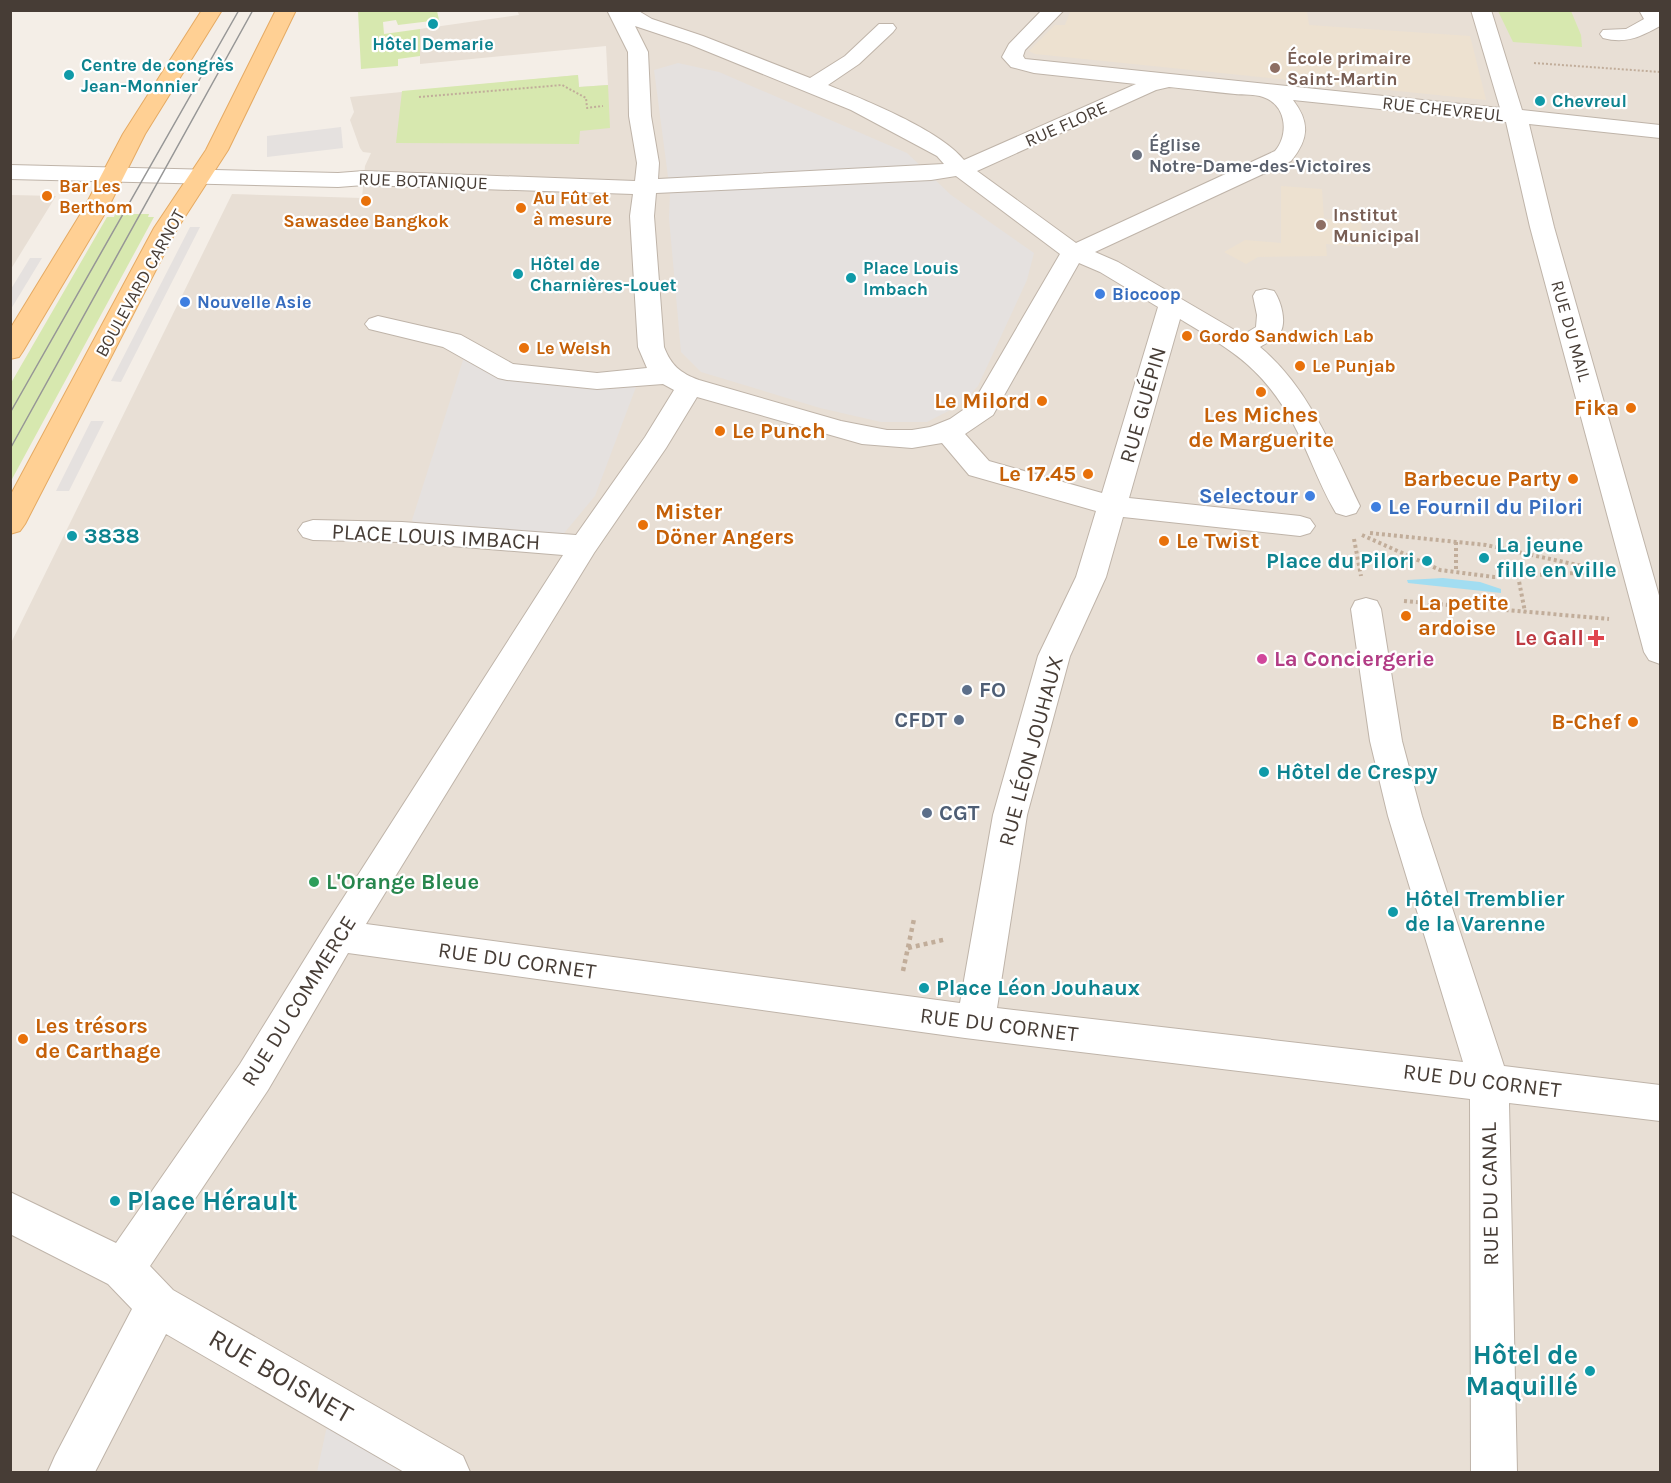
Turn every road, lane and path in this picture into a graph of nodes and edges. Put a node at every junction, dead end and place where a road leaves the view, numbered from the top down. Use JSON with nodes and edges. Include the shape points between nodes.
{"nodes":[{"id":1,"x":212,"y":10,"type":"edge"},
{"id":2,"x":286,"y":10,"type":"edge"},
{"id":3,"x":619,"y":10,"type":"edge"},
{"id":4,"x":1054,"y":10,"type":"edge"},
{"id":5,"x":1481,"y":10,"type":"edge"},
{"id":6,"x":1649,"y":10,"type":"edge"},
{"id":7,"x":886,"y":28,"type":"dead end"},
{"id":8,"x":1610,"y":34,"type":"dead end"},
{"id":9,"x":696,"y":40,"type":"junction"},
{"id":10,"x":638,"y":52,"type":"junction"},
{"id":11,"x":1524,"y":62,"type":"dead end"},
{"id":12,"x":1647,"y":72,"type":"junction"},
{"id":13,"x":1660,"y":72,"type":"edge"},
{"id":14,"x":1649,"y":78,"type":"dead end"},
{"id":15,"x":1172,"y":80,"type":"junction"},
{"id":16,"x":812,"y":86,"type":"junction"},
{"id":17,"x":1267,"y":90,"type":"junction"},
{"id":18,"x":419,"y":98,"type":"dead end"},
{"id":19,"x":593,"y":107,"type":"dead end"},
{"id":20,"x":1515,"y":116,"type":"junction"},
{"id":21,"x":1660,"y":131,"type":"edge"},
{"id":22,"x":960,"y":169,"type":"junction"},
{"id":23,"x":10,"y":172,"type":"edge"},
{"id":24,"x":113,"y":174,"type":"junction"},
{"id":25,"x":202,"y":175,"type":"junction"},
{"id":26,"x":644,"y":188,"type":"junction"},
{"id":27,"x":1073,"y":252,"type":"junction"},
{"id":28,"x":1264,"y":296,"type":"dead end"},
{"id":29,"x":1172,"y":303,"type":"junction"},
{"id":30,"x":378,"y":324,"type":"dead end"},
{"id":31,"x":1243,"y":346,"type":"junction"},
{"id":32,"x":10,"y":351,"type":"edge"},
{"id":33,"x":678,"y":380,"type":"junction"},
{"id":34,"x":948,"y":432,"type":"junction"},
{"id":35,"x":1113,"y":506,"type":"junction"},
{"id":36,"x":1346,"y":506,"type":"dead end"},
{"id":37,"x":10,"y":524,"type":"edge"},
{"id":38,"x":1300,"y":526,"type":"dead end"},
{"id":39,"x":313,"y":530,"type":"dead end"},
{"id":40,"x":1353,"y":531,"type":"junction"},
{"id":41,"x":1456,"y":542,"type":"junction"},
{"id":42,"x":584,"y":546,"type":"junction"},
{"id":43,"x":1456,"y":572,"type":"junction"},
{"id":44,"x":1518,"y":576,"type":"junction"},
{"id":45,"x":1408,"y":601,"type":"dead end"},
{"id":46,"x":1366,"y":609,"type":"joint"},
{"id":47,"x":1525,"y":612,"type":"junction"},
{"id":48,"x":1619,"y":620,"type":"dead end"},
{"id":49,"x":1660,"y":652,"type":"edge"},
{"id":50,"x":914,"y":919,"type":"dead end"},
{"id":51,"x":339,"y":936,"type":"junction"},
{"id":52,"x":901,"y":982,"type":"dead end"},
{"id":53,"x":979,"y":1005,"type":"dead end"},
{"id":54,"x":1489,"y":1082,"type":"junction"},
{"id":55,"x":1660,"y":1103,"type":"edge"},
{"id":56,"x":10,"y":1212,"type":"edge"},
{"id":57,"x":123,"y":1269,"type":"junction"},
{"id":58,"x":158,"y":1305,"type":"junction"},
{"id":59,"x":70,"y":1473,"type":"edge"},
{"id":60,"x":447,"y":1473,"type":"edge"},
{"id":61,"x":1494,"y":1473,"type":"edge"}],
"edges":[{"from":1,"to":24,"type":"main road"},
{"from":2,"to":25,"type":"main road","name":"BOULEVARD CARNOT"},
{"from":3,"to":9,"type":"street"},
{"from":3,"to":10,"type":"street"},
{"from":4,"to":15,"type":"street","name":"RUE CHEVREUL","via":[[1016,48],[1013,60],[1034,67]]},
{"from":5,"to":20,"type":"street","name":"RUE DU MAIL"},
{"from":6,"to":8,"type":"street","via":[[1655,21],[1630,35]]},
{"from":7,"to":16,"type":"street","via":[[852,60]]},
{"from":9,"to":10,"type":"street"},
{"from":9,"to":16,"type":"street"},
{"from":10,"to":26,"type":"street","via":[[640,116],[648,163]]},
{"from":11,"to":12,"type":"path"},
{"from":12,"to":13,"type":"path"},
{"from":12,"to":14,"type":"path"},
{"from":15,"to":17,"type":"street","name":"RUE CHEVREUL"},
{"from":15,"to":22,"type":"street","name":"RUE FLORE","via":[[1149,86]]},
{"from":16,"to":22,"type":"street","via":[[859,105],[945,151]]},
{"from":17,"to":20,"type":"street","name":"RUE CHEVREUL"},
{"from":17,"to":27,"type":"street","via":[[1284,102],[1295,118],[1294,142],[1283,156]]},
{"from":18,"to":19,"type":"path","via":[[562,85],[586,98],[587,108]]},
{"from":20,"to":21,"type":"street","name":"RUE CHEVREUL"},
{"from":20,"to":49,"type":"street","name":"RUE DU MAIL"},
{"from":22,"to":26,"type":"street"},
{"from":22,"to":27,"type":"street"},
{"from":23,"to":24,"type":"street","name":"RUE BOTANIQUE"},
{"from":24,"to":25,"type":"street","name":"RUE BOTANIQUE"},
{"from":24,"to":32,"type":"main road"},
{"from":25,"to":26,"type":"street","name":"RUE BOTANIQUE"},
{"from":25,"to":37,"type":"main road","name":"BOULEVARD CARNOT","via":[[166,228]]},
{"from":26,"to":33,"type":"street","via":[[642,216],[651,347],[658,366]]},
{"from":27,"to":29,"type":"street","via":[[1109,267]]},
{"from":27,"to":34,"type":"street","via":[[983,409]]},
{"from":28,"to":31,"type":"street","via":[[1270,315],[1269,330]]},
{"from":29,"to":31,"type":"street"},
{"from":29,"to":35,"type":"street","name":"RUE GUÉPIN"},
{"from":30,"to":33,"type":"street","via":[[452,341],[507,372],[603,381]]},
{"from":31,"to":36,"type":"street","via":[[1280,383],[1307,424]]},
{"from":33,"to":34,"type":"street","via":[[870,438],[910,440]]},
{"from":33,"to":42,"type":"street","via":[[656,442]]},
{"from":34,"to":35,"type":"street","via":[[979,468]]},
{"from":35,"to":38,"type":"street"},
{"from":35,"to":53,"type":"street","name":"RUE LÉON JOUHAUX","via":[[1091,577],[1054,657],[1010,815]]},
{"from":39,"to":42,"type":"street","name":"PLACE LOUIS IMBACH","via":[[402,532]]},
{"from":40,"to":41,"type":"path"},
{"from":40,"to":43,"type":"path","via":[[1440,570]]},
{"from":40,"to":46,"type":"path"},
{"from":41,"to":43,"type":"path"},
{"from":41,"to":44,"type":"path","via":[[1606,571]]},
{"from":42,"to":51,"type":"street","name":"RUE DU COMMERCE"},
{"from":43,"to":44,"type":"path"},
{"from":44,"to":47,"type":"path"},
{"from":45,"to":47,"type":"path"},
{"from":46,"to":54,"type":"street","name":"RUE DU CANAL","via":[[1386,741],[1405,816]]},
{"from":47,"to":48,"type":"path"},
{"from":50,"to":52,"type":"path"},
{"from":51,"to":54,"type":"street","name":"RUE DU CORNET","via":[[953,1020]]},
{"from":51,"to":57,"type":"street","name":"RUE DU COMMERCE","via":[[254,1077]]},
{"from":54,"to":55,"type":"street","name":"RUE DU CORNET"},
{"from":54,"to":61,"type":"street","name":"RUE DU CANAL"},
{"from":56,"to":57,"type":"street"},
{"from":57,"to":58,"type":"street","name":"RUE BOISNET"},
{"from":58,"to":59,"type":"street"},
{"from":58,"to":60,"type":"street","name":"RUE BOISNET"}]}
